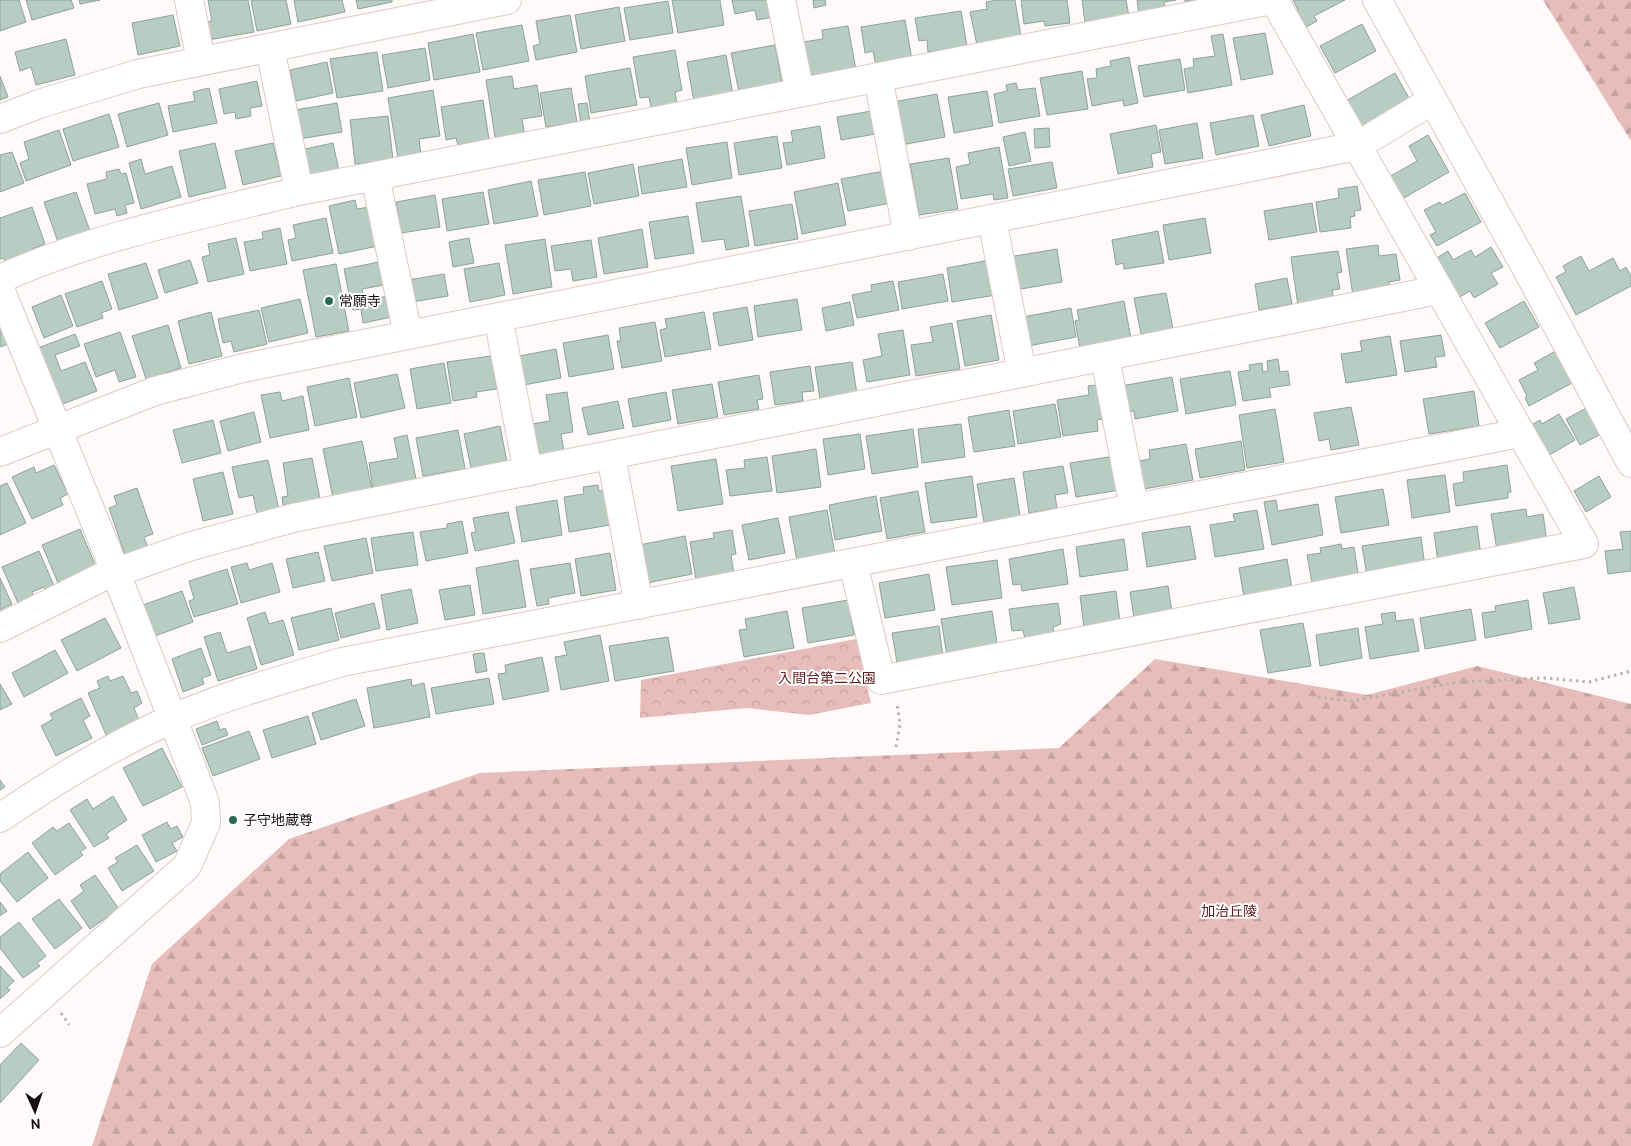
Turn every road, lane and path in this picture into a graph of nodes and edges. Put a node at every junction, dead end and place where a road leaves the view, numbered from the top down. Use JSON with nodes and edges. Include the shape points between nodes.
{"nodes":[{"id":1,"x":189,"y":0,"type":"edge"},
{"id":2,"x":507,"y":0,"type":"edge"},
{"id":3,"x":781,"y":0,"type":"edge"},
{"id":4,"x":1273,"y":0,"type":"edge"},
{"id":5,"x":1377,"y":0,"type":"edge"},
{"id":6,"x":270,"y":48,"type":"junction"},
{"id":7,"x":202,"y":61,"type":"junction"},
{"id":8,"x":878,"y":77,"type":"junction"},
{"id":9,"x":800,"y":93,"type":"junction"},
{"id":10,"x":1433,"y":100,"type":"junction"},
{"id":11,"x":0,"y":119,"type":"edge"},
{"id":12,"x":1357,"y":146,"type":"junction"},
{"id":13,"x":375,"y":176,"type":"junction"},
{"id":14,"x":299,"y":191,"type":"junction"},
{"id":15,"x":992,"y":219,"type":"junction"},
{"id":16,"x":908,"y":236,"type":"junction"},
{"id":17,"x":0,"y":279,"type":"edge"},
{"id":18,"x":0,"y":289,"type":"edge"},
{"id":19,"x":1438,"y":290,"type":"junction"},
{"id":20,"x":498,"y":317,"type":"junction"},
{"id":21,"x":408,"y":335,"type":"junction"},
{"id":22,"x":1105,"y":356,"type":"junction"},
{"id":23,"x":1022,"y":373,"type":"junction"},
{"id":24,"x":56,"y":429,"type":"junction"},
{"id":25,"x":1520,"y":433,"type":"junction"},
{"id":26,"x":0,"y":452,"type":"edge"},
{"id":27,"x":611,"y":456,"type":"junction"},
{"id":28,"x":1631,"y":463,"type":"edge"},
{"id":29,"x":528,"y":472,"type":"junction"},
{"id":30,"x":1134,"y":508,"type":"junction"},
{"id":31,"x":853,"y":563,"type":"junction"},
{"id":32,"x":116,"y":573,"type":"junction"},
{"id":33,"x":639,"y":605,"type":"junction"},
{"id":34,"x":0,"y":628,"type":"edge"},
{"id":35,"x":1631,"y":672,"type":"edge"},
{"id":36,"x":894,"y":678,"type":"junction"},
{"id":37,"x":1318,"y":696,"type":"dead end"},
{"id":38,"x":172,"y":719,"type":"junction"},
{"id":39,"x":896,"y":747,"type":"dead end"},
{"id":40,"x":0,"y":818,"type":"edge"},
{"id":41,"x":1,"y":1031,"type":"edge"}],
"edges":[{"from":1,"to":7,"type":"street"},
{"from":2,"to":6,"type":"street"},
{"from":3,"to":9,"type":"street"},
{"from":4,"to":8,"type":"street"},
{"from":4,"to":12,"type":"street"},
{"from":5,"to":10,"type":"street"},
{"from":6,"to":7,"type":"street"},
{"from":6,"to":14,"type":"street"},
{"from":7,"to":11,"type":"street","via":[[138,74]]},
{"from":8,"to":9,"type":"street"},
{"from":8,"to":16,"type":"street"},
{"from":9,"to":13,"type":"street"},
{"from":10,"to":12,"type":"street"},
{"from":10,"to":28,"type":"street"},
{"from":12,"to":15,"type":"street"},
{"from":12,"to":19,"type":"street"},
{"from":13,"to":14,"type":"street"},
{"from":13,"to":21,"type":"street"},
{"from":14,"to":17,"type":"street","via":[[177,220]]},
{"from":15,"to":16,"type":"street"},
{"from":15,"to":23,"type":"street"},
{"from":16,"to":20,"type":"street"},
{"from":18,"to":24,"type":"street"},
{"from":19,"to":22,"type":"street"},
{"from":19,"to":25,"type":"street"},
{"from":20,"to":21,"type":"street"},
{"from":20,"to":29,"type":"street"},
{"from":21,"to":24,"type":"street","via":[[242,368],[155,391]]},
{"from":22,"to":23,"type":"street"},
{"from":22,"to":30,"type":"street"},
{"from":23,"to":27,"type":"street"},
{"from":24,"to":26,"type":"street"},
{"from":24,"to":32,"type":"street"},
{"from":25,"to":30,"type":"street"},
{"from":25,"to":36,"type":"street","via":[[1584,544]]},
{"from":27,"to":29,"type":"street"},
{"from":27,"to":33,"type":"street"},
{"from":29,"to":32,"type":"street","via":[[293,518],[188,547]]},
{"from":30,"to":31,"type":"street"},
{"from":31,"to":33,"type":"street"},
{"from":31,"to":36,"type":"street","via":[[881,680]]},
{"from":32,"to":34,"type":"street"},
{"from":32,"to":38,"type":"street"},
{"from":33,"to":38,"type":"street","via":[[342,662],[265,685]]},
{"from":35,"to":37,"type":"path","via":[[1589,682],[1544,678],[1458,682],[1352,701]]},
{"from":36,"to":39,"type":"path","via":[[900,724]]},
{"from":38,"to":40,"type":"street","via":[[61,776]]},
{"from":38,"to":41,"type":"street","via":[[205,804],[206,823],[187,866]]}]}
